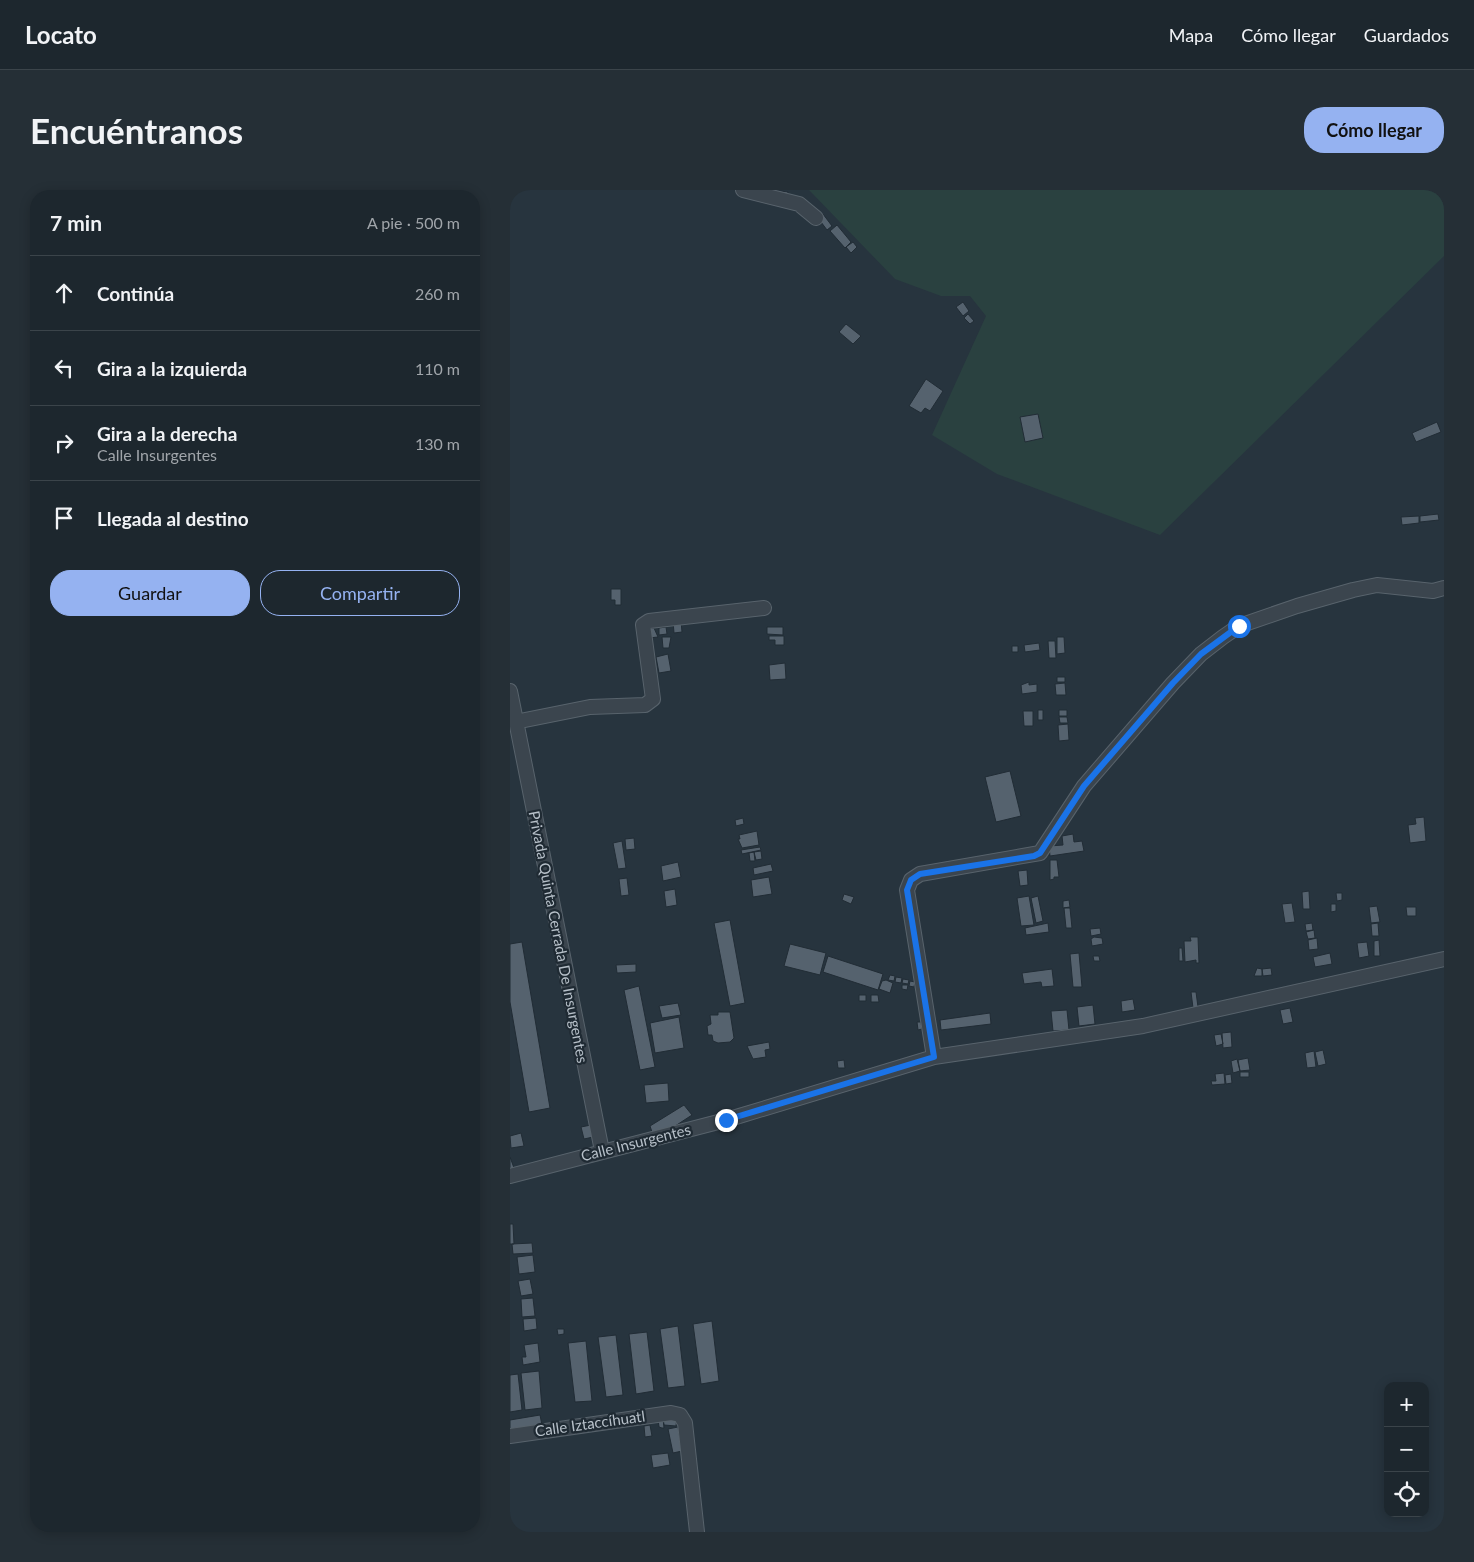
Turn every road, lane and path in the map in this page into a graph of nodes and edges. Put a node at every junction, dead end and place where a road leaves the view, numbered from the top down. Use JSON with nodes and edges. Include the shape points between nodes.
{"nodes":[{"id":1,"x":743,"y":190,"type":"edge"},
{"id":2,"x":816,"y":218,"type":"dead end"},
{"id":3,"x":1444,"y":588,"type":"edge"},
{"id":4,"x":764,"y":608,"type":"dead end"},
{"id":5,"x":510,"y":691,"type":"edge"},
{"id":6,"x":515,"y":722,"type":"junction"},
{"id":7,"x":1444,"y":959,"type":"edge"},
{"id":8,"x":934,"y":1057,"type":"junction"},
{"id":9,"x":602,"y":1152,"type":"junction"},
{"id":10,"x":510,"y":1176,"type":"edge"},
{"id":11,"x":510,"y":1436,"type":"edge"},
{"id":12,"x":696,"y":1532,"type":"edge"}],
"edges":[{"from":1,"to":2,"type":"street","via":[[798,204]]},
{"from":3,"to":8,"type":"street","via":[[1433,591],[1377,585],[1297,606],[1239,626],[1201,654],[1173,683],[1084,786],[1040,853],[920,874],[911,880],[907,890]]},
{"from":4,"to":6,"type":"street","via":[[649,621],[643,625],[652,699],[645,705],[590,707]]},
{"from":5,"to":6,"type":"street","name":"Privada Quinta Cerrada De Insurgentes"},
{"from":6,"to":9,"type":"street","name":"Privada Quinta Cerrada De Insurgentes"},
{"from":7,"to":8,"type":"street","name":"Calle Insurgentes","via":[[1143,1026]]},
{"from":8,"to":9,"type":"street","name":"Calle Insurgentes","via":[[726,1120]]},
{"from":9,"to":10,"type":"street","name":"Calle Insurgentes"},
{"from":11,"to":12,"type":"street","name":"Calle Iztaccíhuatl","via":[[671,1413],[680,1415],[685,1423]]}]}
